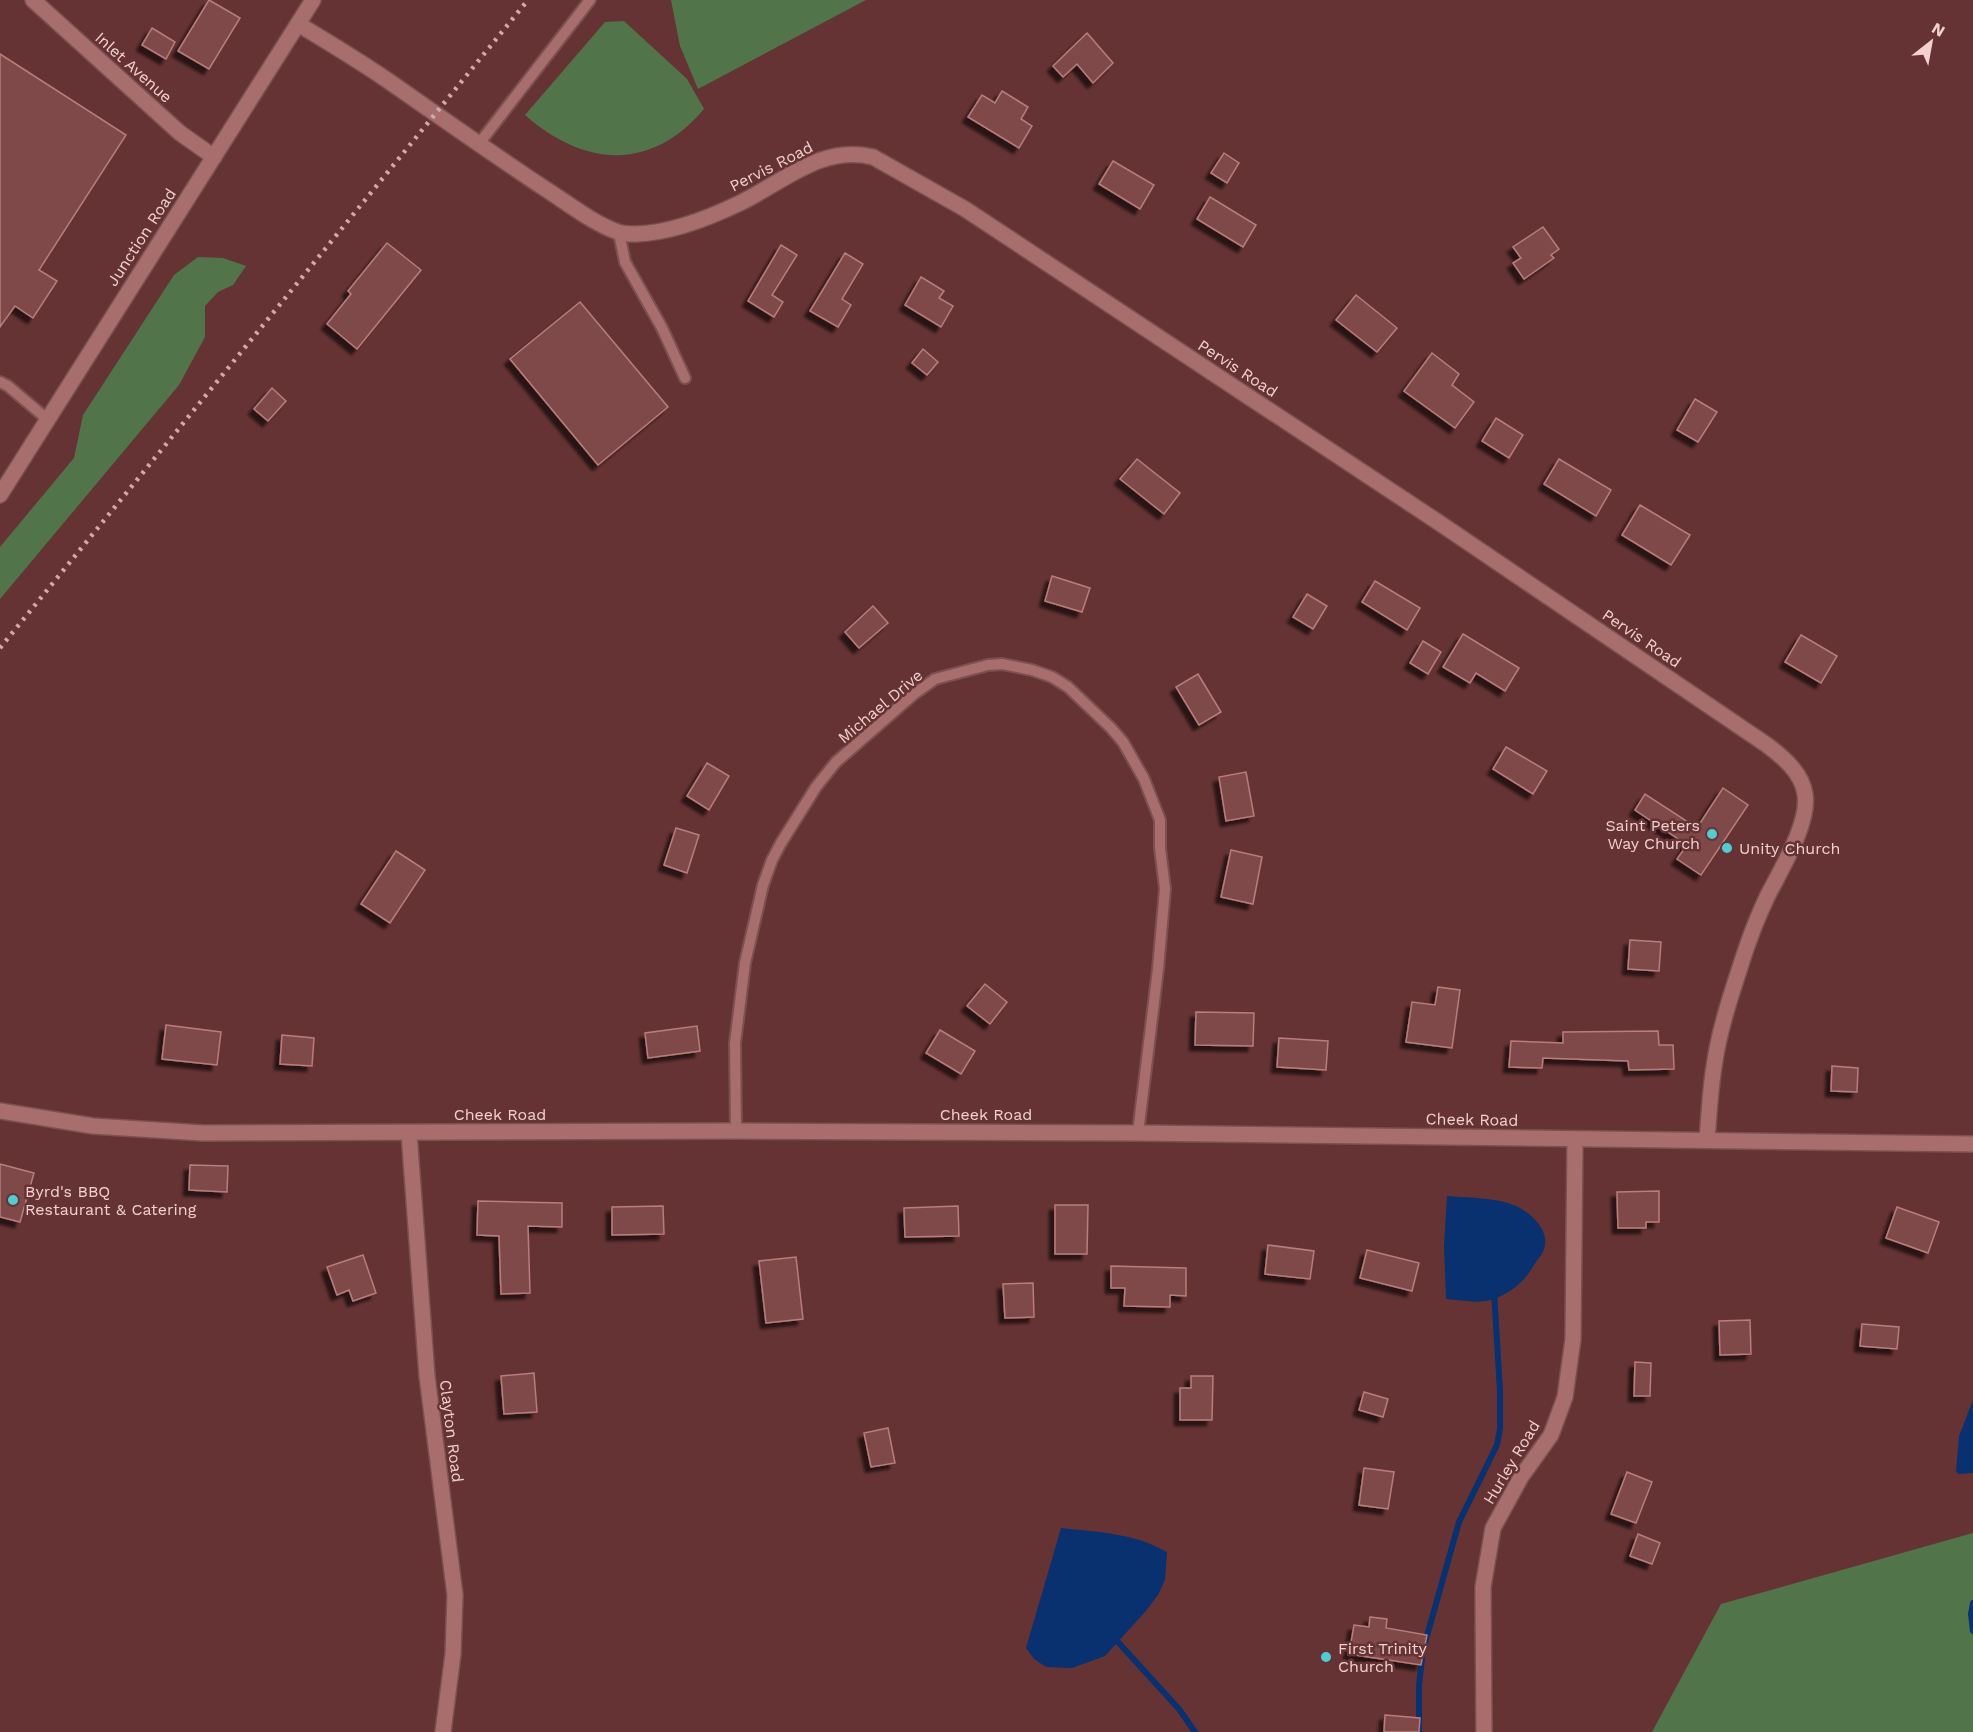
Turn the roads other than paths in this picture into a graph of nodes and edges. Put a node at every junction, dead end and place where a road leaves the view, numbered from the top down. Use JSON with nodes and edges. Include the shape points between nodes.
{"nodes":[{"id":1,"x":33,"y":0,"type":"edge"},
{"id":2,"x":313,"y":0,"type":"edge"},
{"id":3,"x":590,"y":0,"type":"edge"},
{"id":4,"x":298,"y":24,"type":"junction"},
{"id":5,"x":478,"y":145,"type":"junction"},
{"id":6,"x":214,"y":157,"type":"junction"},
{"id":7,"x":619,"y":233,"type":"junction"},
{"id":8,"x":685,"y":378,"type":"dead end"},
{"id":9,"x":0,"y":382,"type":"edge"},
{"id":10,"x":47,"y":419,"type":"junction"},
{"id":11,"x":0,"y":495,"type":"edge"},
{"id":12,"x":0,"y":1111,"type":"edge"},
{"id":13,"x":736,"y":1131,"type":"junction"},
{"id":14,"x":409,"y":1133,"type":"junction"},
{"id":15,"x":1138,"y":1133,"type":"junction"},
{"id":16,"x":1575,"y":1139,"type":"junction"},
{"id":17,"x":1707,"y":1140,"type":"junction"},
{"id":18,"x":1973,"y":1144,"type":"edge"},
{"id":19,"x":443,"y":1732,"type":"edge"},
{"id":20,"x":1484,"y":1732,"type":"edge"}],
"edges":[{"from":1,"to":6,"type":"street","name":"Inlet Avenue","via":[[180,133]]},
{"from":2,"to":4,"type":"street","name":"Junction Road"},
{"from":3,"to":5,"type":"lane"},
{"from":4,"to":5,"type":"street","via":[[384,78]]},
{"from":4,"to":6,"type":"street","name":"Junction Road"},
{"from":5,"to":7,"type":"street"},
{"from":6,"to":10,"type":"street","name":"Junction Road"},
{"from":7,"to":8,"type":"lane","via":[[625,262]]},
{"from":7,"to":17,"type":"street","name":"Pervis Road","via":[[660,230],[711,216],[791,173],[839,154],[873,157],[965,208],[1780,755],[1800,780],[1804,809],[1798,834],[1746,950],[1725,1019],[1714,1066]]},
{"from":9,"to":10,"type":"lane"},
{"from":10,"to":11,"type":"street","name":"Junction Road"},
{"from":12,"to":14,"type":"street","name":"Cheek Road","via":[[93,1126],[203,1133]]},
{"from":13,"to":14,"type":"street","name":"Cheek Road"},
{"from":13,"to":15,"type":"street","name":"Cheek Road"},
{"from":13,"to":15,"type":"lane","name":"Michael Drive","via":[[735,1044],[745,963],[763,885],[781,843],[816,786],[836,762],[914,694],[935,679],[1002,664],[1052,677],[1111,728],[1144,779],[1160,820],[1165,889]]},
{"from":14,"to":19,"type":"street","name":"Clayton Road","via":[[427,1376],[453,1568],[453,1654]]},
{"from":15,"to":16,"type":"street","name":"Cheek Road"},
{"from":16,"to":17,"type":"street","name":"Cheek Road"},
{"from":16,"to":20,"type":"street","name":"Hurley Road","via":[[1573,1339],[1565,1397],[1551,1435],[1521,1477],[1493,1528],[1482,1587]]},
{"from":17,"to":18,"type":"street","name":"Cheek Road"}]}
